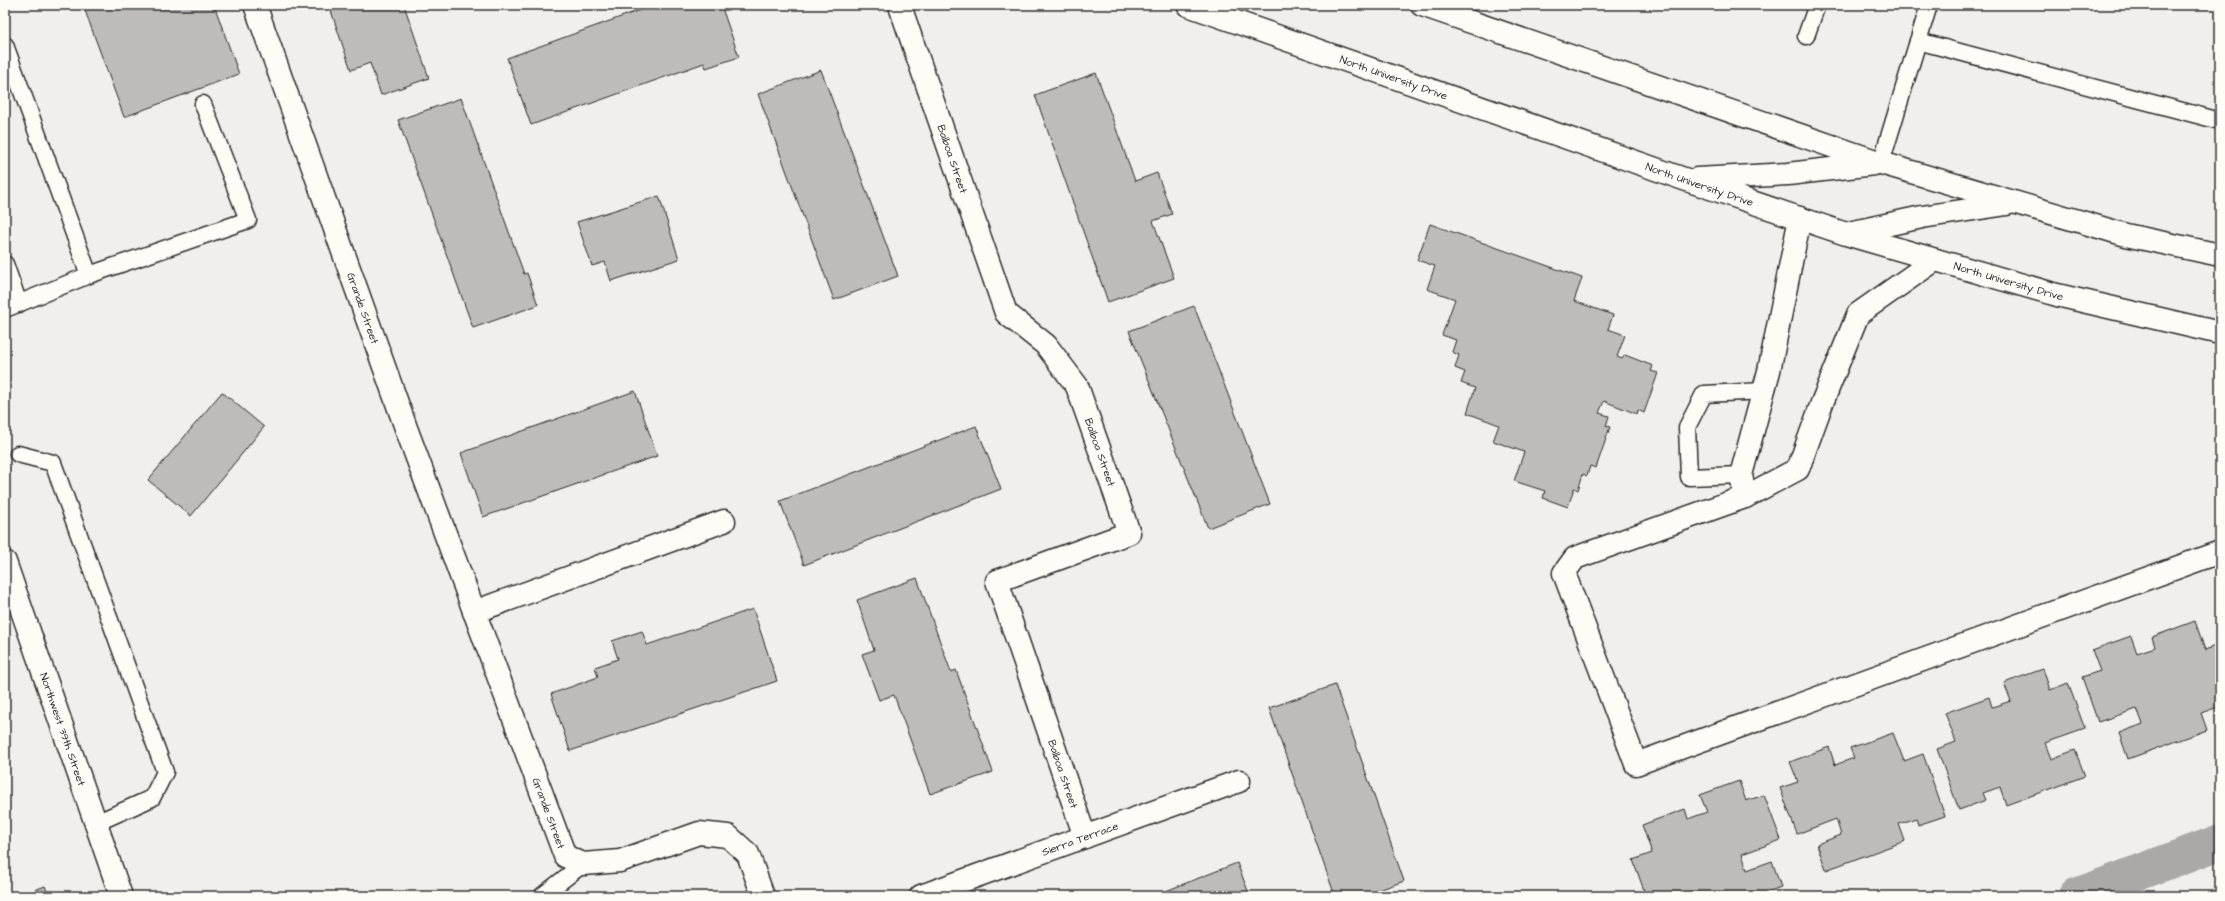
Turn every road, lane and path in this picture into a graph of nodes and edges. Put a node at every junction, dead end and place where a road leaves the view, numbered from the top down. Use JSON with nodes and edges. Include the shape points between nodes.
{"nodes":[{"id":1,"x":255,"y":5,"type":"edge"},
{"id":2,"x":903,"y":5,"type":"edge"},
{"id":3,"x":1188,"y":5,"type":"edge"},
{"id":4,"x":1422,"y":5,"type":"edge"},
{"id":5,"x":1817,"y":5,"type":"edge"},
{"id":6,"x":1929,"y":5,"type":"edge"},
{"id":7,"x":1806,"y":36,"type":"dead end"},
{"id":8,"x":1918,"y":41,"type":"junction"},
{"id":9,"x":5,"y":44,"type":"edge"},
{"id":10,"x":203,"y":104,"type":"dead end"},
{"id":11,"x":2220,"y":121,"type":"edge"},
{"id":12,"x":1881,"y":163,"type":"junction"},
{"id":13,"x":1684,"y":179,"type":"junction"},
{"id":14,"x":2013,"y":203,"type":"junction"},
{"id":15,"x":1800,"y":218,"type":"junction"},
{"id":16,"x":1846,"y":234,"type":"junction"},
{"id":17,"x":2220,"y":255,"type":"edge"},
{"id":18,"x":1936,"y":260,"type":"junction"},
{"id":19,"x":5,"y":264,"type":"edge"},
{"id":20,"x":89,"y":275,"type":"junction"},
{"id":21,"x":12,"y":306,"type":"edge"},
{"id":22,"x":2220,"y":333,"type":"edge"},
{"id":23,"x":1764,"y":391,"type":"junction"},
{"id":24,"x":18,"y":454,"type":"dead end"},
{"id":25,"x":1741,"y":475,"type":"junction"},
{"id":26,"x":1745,"y":497,"type":"junction"},
{"id":27,"x":724,"y":521,"type":"dead end"},
{"id":28,"x":2220,"y":552,"type":"edge"},
{"id":29,"x":7,"y":571,"type":"edge"},
{"id":30,"x":474,"y":612,"type":"junction"},
{"id":31,"x":1239,"y":781,"type":"dead end"},
{"id":32,"x":96,"y":823,"type":"junction"},
{"id":33,"x":1085,"y":837,"type":"junction"},
{"id":34,"x":584,"y":864,"type":"junction"},
{"id":35,"x":121,"y":896,"type":"edge"},
{"id":36,"x":542,"y":896,"type":"edge"},
{"id":37,"x":763,"y":896,"type":"edge"},
{"id":38,"x":921,"y":896,"type":"edge"}],
"edges":[{"from":1,"to":30,"type":"street","name":"Grande Street"},
{"from":2,"to":33,"type":"street","name":"Balboa Street","via":[[901,9],[1006,313],[1046,345],[1077,386],[1129,533],[997,581]]},
{"from":3,"to":13,"type":"street","name":"North University Drive"},
{"from":4,"to":12,"type":"street"},
{"from":5,"to":7,"type":"lane"},
{"from":6,"to":8,"type":"lane"},
{"from":8,"to":11,"type":"lane"},
{"from":8,"to":12,"type":"lane"},
{"from":9,"to":20,"type":"lane"},
{"from":10,"to":20,"type":"lane","via":[[248,220]]},
{"from":12,"to":13,"type":"street","via":[[1788,174]]},
{"from":12,"to":14,"type":"street"},
{"from":13,"to":15,"type":"street","name":"North University Drive"},
{"from":14,"to":16,"type":"street","via":[[1922,217]]},
{"from":14,"to":17,"type":"street","via":[[2126,235]]},
{"from":15,"to":16,"type":"street","name":"North University Drive"},
{"from":15,"to":23,"type":"street"},
{"from":16,"to":18,"type":"street","name":"North University Drive"},
{"from":18,"to":22,"type":"street","name":"North University Drive","via":[[2057,295]]},
{"from":18,"to":26,"type":"street","via":[[1858,314],[1798,470]]},
{"from":19,"to":21,"type":"lane"},
{"from":20,"to":21,"type":"lane"},
{"from":23,"to":25,"type":"street"},
{"from":23,"to":25,"type":"lane","via":[[1704,394],[1687,427],[1689,477]]},
{"from":24,"to":32,"type":"lane","via":[[53,463],[165,772],[152,798]]},
{"from":25,"to":26,"type":"street"},
{"from":26,"to":28,"type":"street","via":[[1575,558],[1564,573],[1636,764]]},
{"from":27,"to":30,"type":"street"},
{"from":29,"to":32,"type":"street","name":"Northwest 39th Street"},
{"from":30,"to":34,"type":"street","name":"Grande Street","via":[[565,856]]},
{"from":31,"to":33,"type":"street","name":"Sierra Terrace"},
{"from":32,"to":35,"type":"street","name":"Northwest 39th Street"},
{"from":33,"to":38,"type":"street","name":"Sierra Terrace"},
{"from":34,"to":36,"type":"lane"},
{"from":34,"to":37,"type":"street","name":"Grande Street","via":[[620,861],[699,833],[728,836],[748,854]]}]}
